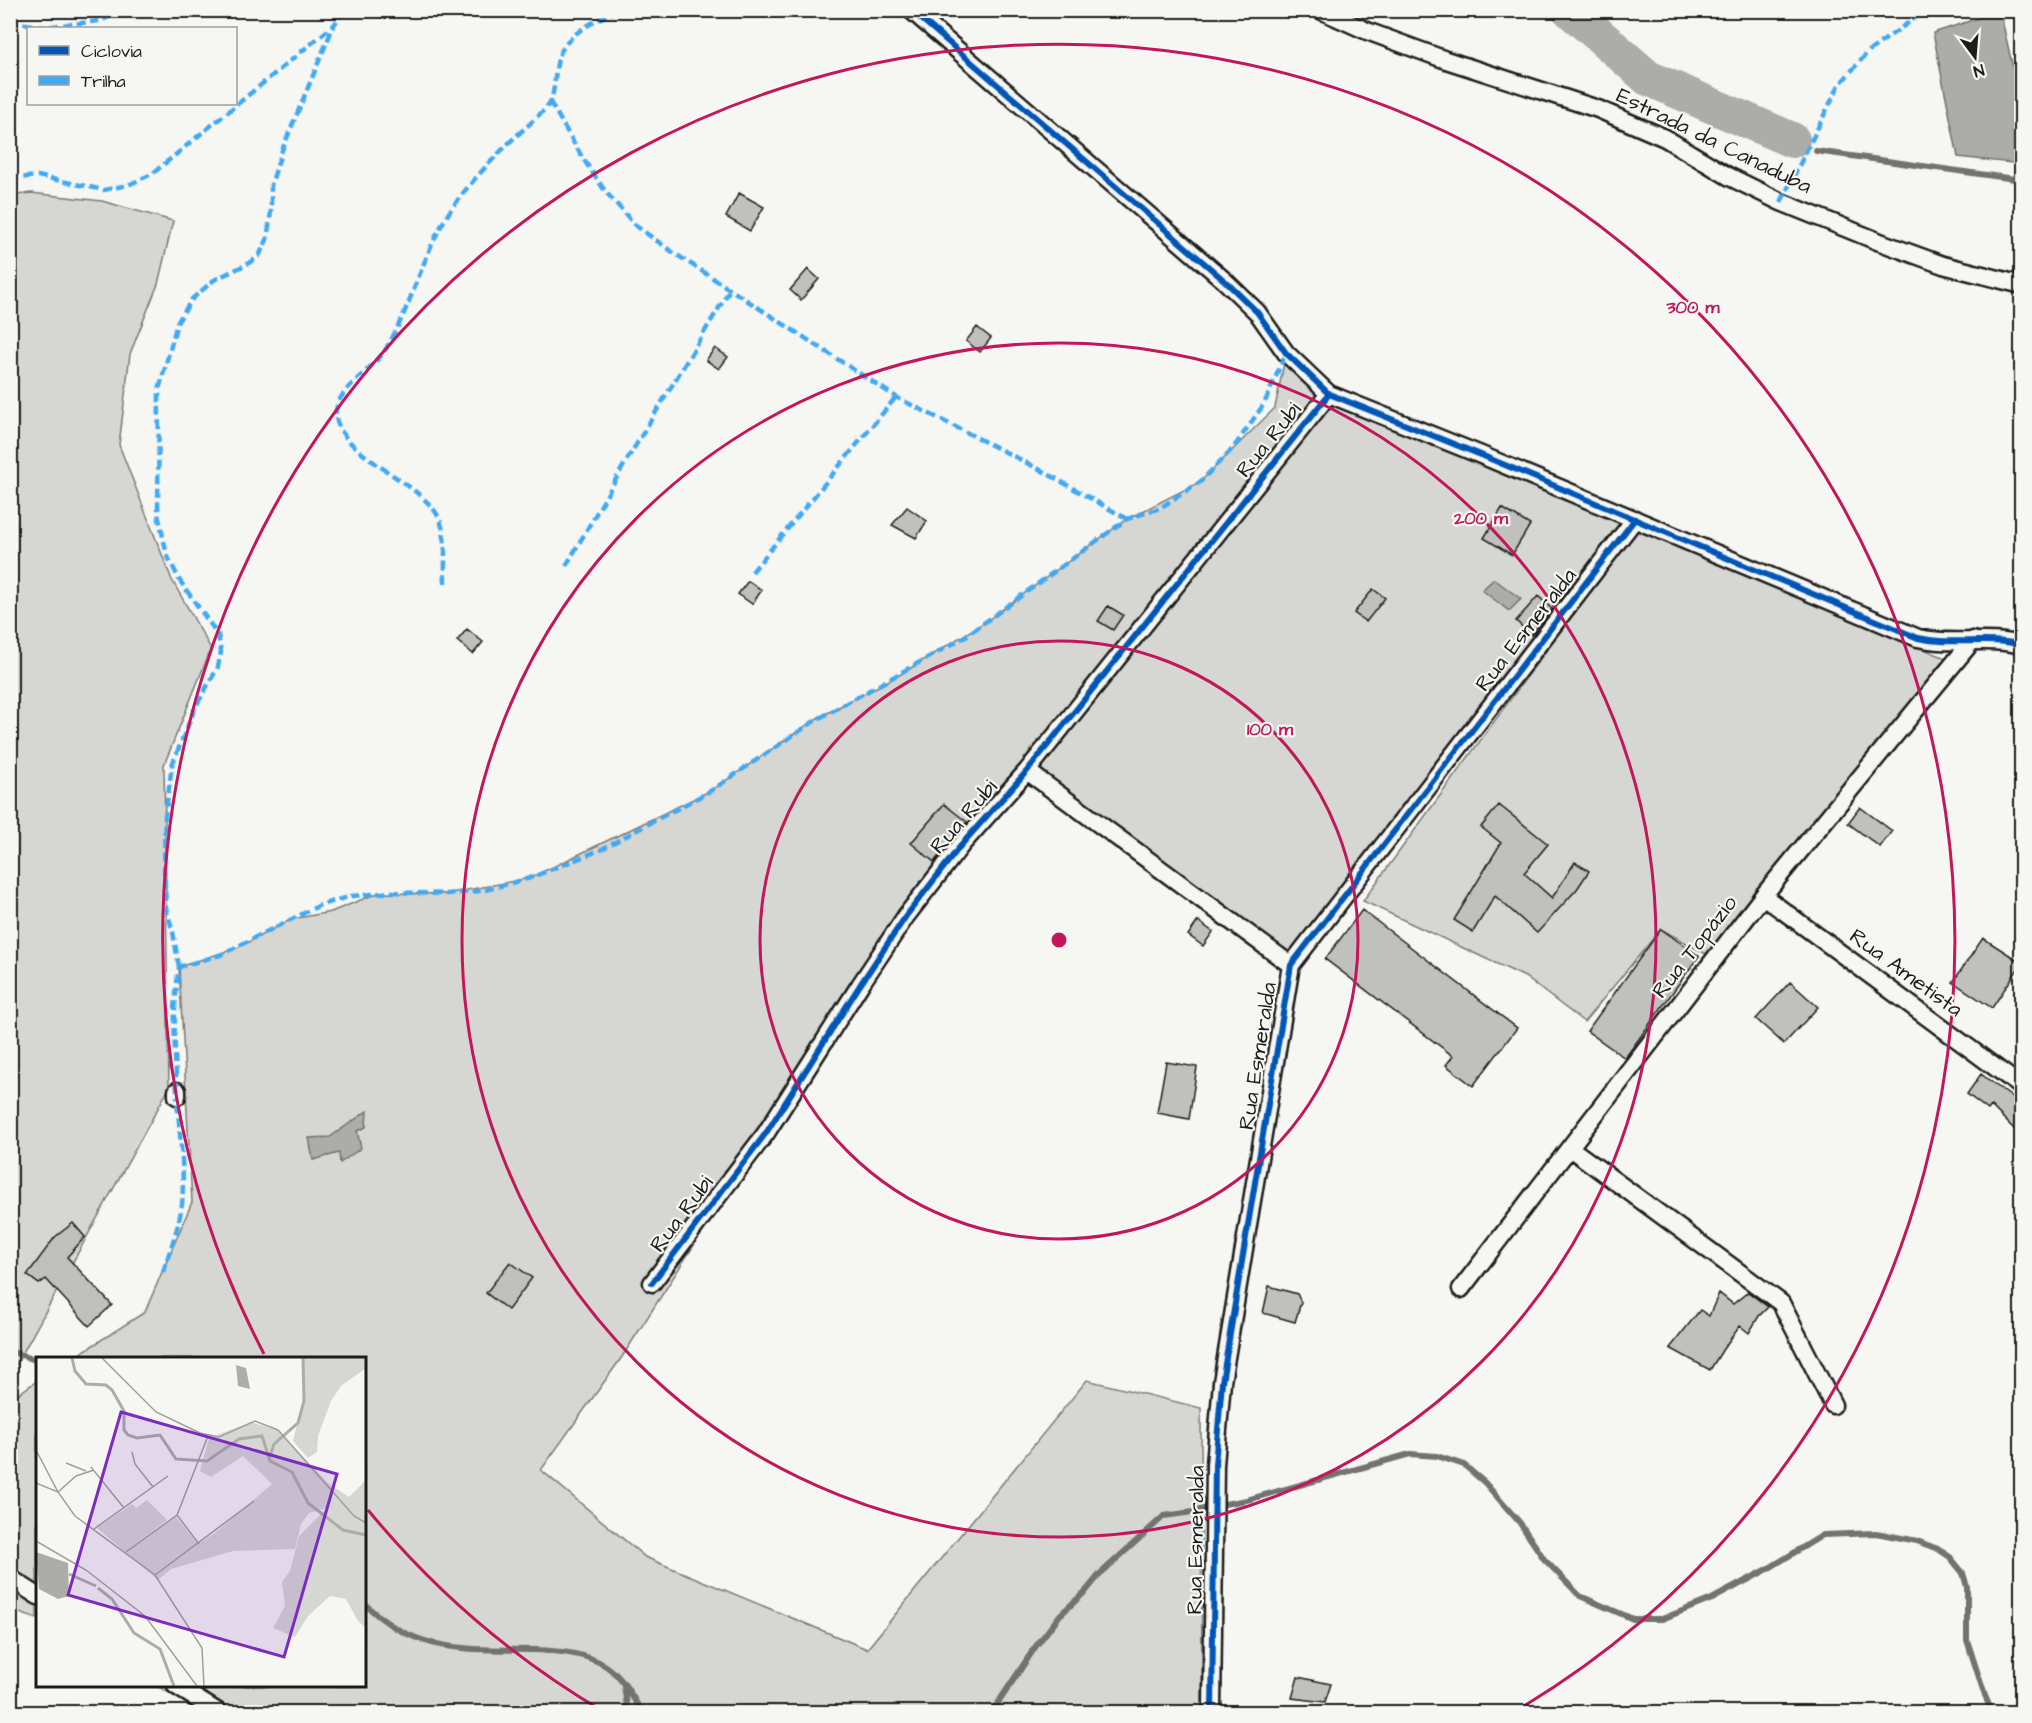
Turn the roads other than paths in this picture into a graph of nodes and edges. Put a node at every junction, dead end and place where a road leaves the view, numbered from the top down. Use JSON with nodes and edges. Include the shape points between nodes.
{"nodes":[{"id":1,"x":911,"y":10,"type":"edge"},
{"id":2,"x":1320,"y":10,"type":"edge"},
{"id":3,"x":2022,"y":285,"type":"edge"},
{"id":4,"x":1329,"y":394,"type":"junction"},
{"id":5,"x":1635,"y":519,"type":"junction"},
{"id":6,"x":1973,"y":640,"type":"junction"},
{"id":7,"x":2022,"y":645,"type":"edge"},
{"id":8,"x":1027,"y":771,"type":"junction"},
{"id":9,"x":1763,"y":896,"type":"junction"},
{"id":10,"x":1291,"y":965,"type":"junction"},
{"id":11,"x":2022,"y":1087,"type":"edge"},
{"id":12,"x":1570,"y":1148,"type":"junction"},
{"id":13,"x":652,"y":1283,"type":"dead end"},
{"id":14,"x":1461,"y":1289,"type":"dead end"},
{"id":15,"x":1833,"y":1405,"type":"dead end"},
{"id":16,"x":10,"y":1578,"type":"edge"},
{"id":17,"x":36,"y":1595,"type":"edge"},
{"id":18,"x":178,"y":1687,"type":"edge"},
{"id":19,"x":218,"y":1713,"type":"edge"},
{"id":20,"x":1212,"y":1713,"type":"edge"}],
"edges":[{"from":1,"to":4,"type":"street","via":[[1225,281],[1257,312],[1286,353]]},
{"from":2,"to":3,"type":"street","name":"Estrada da Canaduba","via":[[1446,60],[1598,109],[1665,138],[1781,202],[1880,242],[1943,265]]},
{"from":4,"to":5,"type":"street"},
{"from":4,"to":8,"type":"street","name":"Rua Rubi"},
{"from":5,"to":6,"type":"street","via":[[1918,638]]},
{"from":5,"to":10,"type":"street","name":"Rua Esmeralda"},
{"from":6,"to":7,"type":"street"},
{"from":6,"to":9,"type":"street","name":"Rua Topázio"},
{"from":8,"to":10,"type":"street","name":"Rua Rubi"},
{"from":8,"to":13,"type":"street","name":"Rua Rubi","via":[[962,844],[906,916],[766,1133]]},
{"from":9,"to":11,"type":"street","name":"Rua Ametista"},
{"from":9,"to":12,"type":"street","name":"Rua Topázio"},
{"from":10,"to":20,"type":"street","name":"Rua Esmeralda","via":[[1222,1382],[1215,1465]]},
{"from":12,"to":14,"type":"street","name":"Rua Topázio"},
{"from":12,"to":15,"type":"street","via":[[1781,1303]]},
{"from":16,"to":17,"type":"street"},
{"from":18,"to":19,"type":"street"}]}
